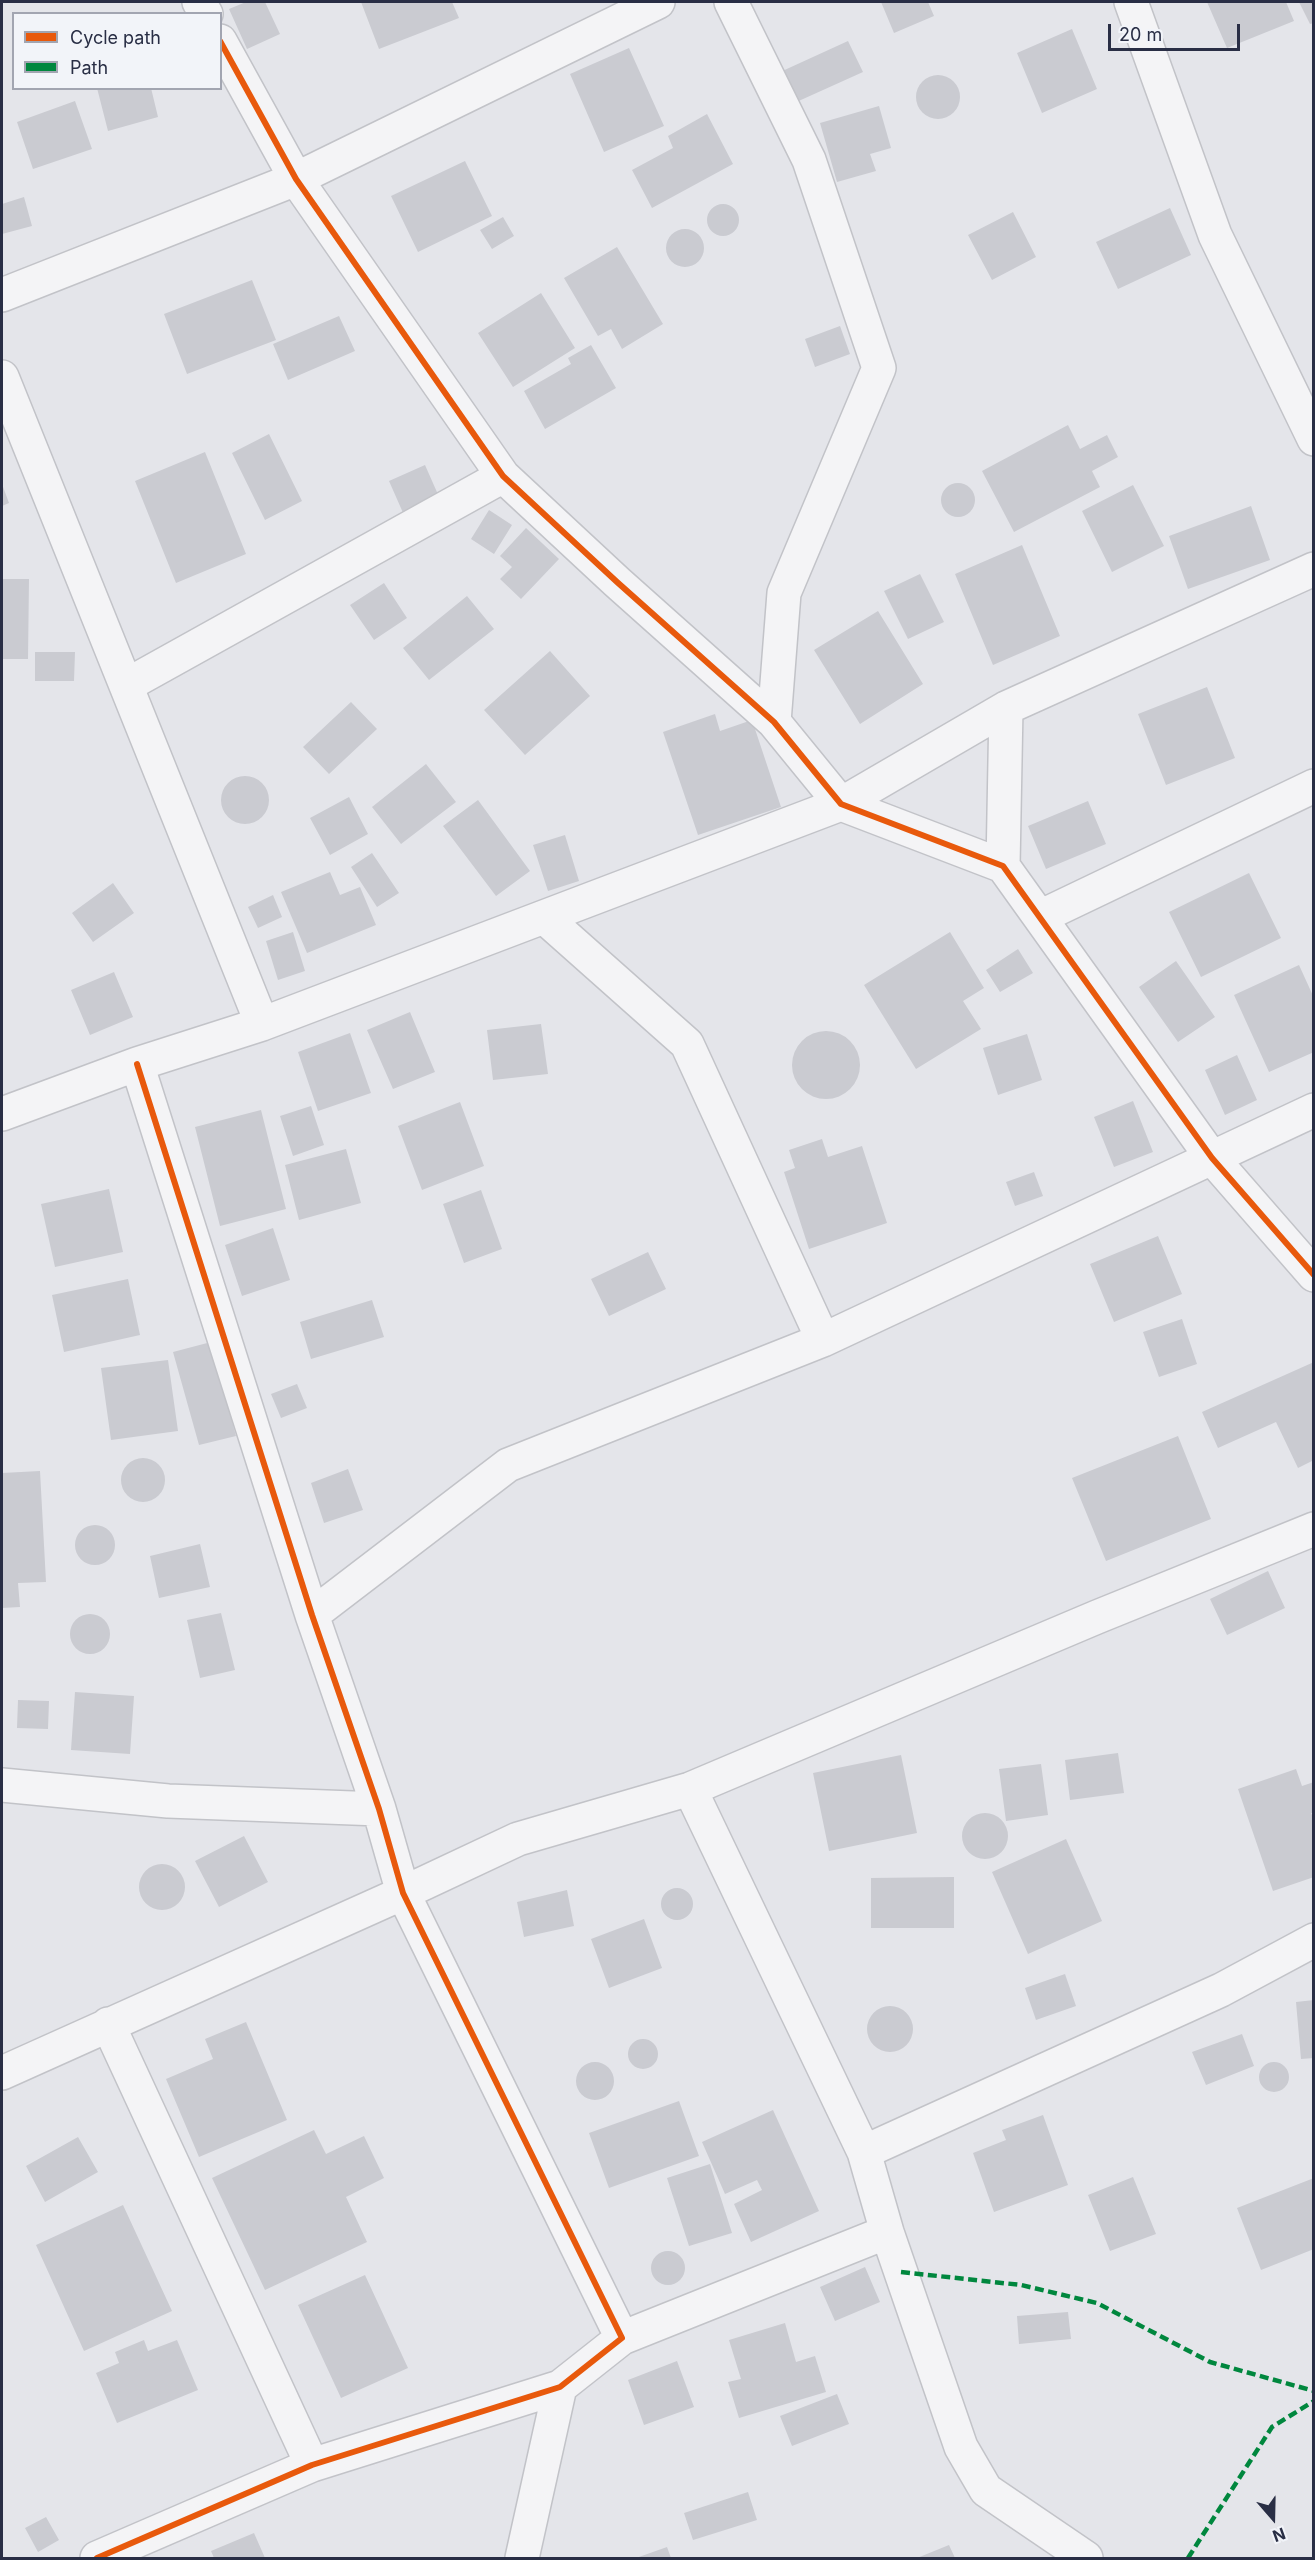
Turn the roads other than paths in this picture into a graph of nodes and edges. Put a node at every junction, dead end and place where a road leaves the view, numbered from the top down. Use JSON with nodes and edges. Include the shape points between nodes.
{"nodes":[{"id":1,"x":658,"y":2,"type":"edge"},
{"id":2,"x":731,"y":2,"type":"edge"},
{"id":3,"x":1131,"y":2,"type":"edge"},
{"id":4,"x":222,"y":45,"type":"edge"},
{"id":5,"x":296,"y":179,"type":"junction"},
{"id":6,"x":2,"y":295,"type":"edge"},
{"id":7,"x":2,"y":377,"type":"edge"},
{"id":8,"x":1314,"y":439,"type":"edge"},
{"id":9,"x":503,"y":476,"type":"junction"},
{"id":10,"x":1314,"y":569,"type":"edge"},
{"id":11,"x":127,"y":685,"type":"junction"},
{"id":12,"x":1006,"y":708,"type":"junction"},
{"id":13,"x":774,"y":722,"type":"junction"},
{"id":14,"x":1314,"y":786,"type":"edge"},
{"id":15,"x":841,"y":804,"type":"junction"},
{"id":16,"x":1003,"y":866,"type":"junction"},
{"id":17,"x":1040,"y":916,"type":"junction"},
{"id":18,"x":544,"y":917,"type":"junction"},
{"id":19,"x":262,"y":1024,"type":"junction"},
{"id":20,"x":137,"y":1064,"type":"junction"},
{"id":21,"x":1314,"y":1110,"type":"edge"},
{"id":22,"x":2,"y":1114,"type":"edge"},
{"id":23,"x":1212,"y":1158,"type":"junction"},
{"id":24,"x":1314,"y":1275,"type":"edge"},
{"id":25,"x":823,"y":1340,"type":"junction"},
{"id":26,"x":1314,"y":1529,"type":"edge"},
{"id":27,"x":312,"y":1615,"type":"junction"},
{"id":28,"x":2,"y":1785,"type":"edge"},
{"id":29,"x":690,"y":1789,"type":"junction"},
{"id":30,"x":379,"y":1809,"type":"junction"},
{"id":31,"x":404,"y":1893,"type":"junction"},
{"id":32,"x":1314,"y":1940,"type":"edge"},
{"id":33,"x":108,"y":2024,"type":"junction"},
{"id":34,"x":2,"y":2073,"type":"edge"},
{"id":35,"x":864,"y":2152,"type":"junction"},
{"id":36,"x":887,"y":2232,"type":"junction"},
{"id":37,"x":622,"y":2338,"type":"junction"},
{"id":38,"x":560,"y":2387,"type":"junction"},
{"id":39,"x":312,"y":2465,"type":"junction"},
{"id":40,"x":97,"y":2559,"type":"edge"},
{"id":41,"x":522,"y":2559,"type":"edge"},
{"id":42,"x":1086,"y":2559,"type":"edge"}],
"edges":[{"from":1,"to":5,"type":"street"},
{"from":2,"to":13,"type":"street","via":[[809,160],[879,368],[784,593]]},
{"from":3,"to":8,"type":"street","via":[[1215,235]]},
{"from":4,"to":5,"type":"street"},
{"from":5,"to":6,"type":"street"},
{"from":5,"to":9,"type":"street"},
{"from":7,"to":11,"type":"street"},
{"from":9,"to":11,"type":"street"},
{"from":9,"to":13,"type":"street"},
{"from":10,"to":12,"type":"street"},
{"from":11,"to":19,"type":"street"},
{"from":12,"to":15,"type":"street"},
{"from":12,"to":16,"type":"street"},
{"from":13,"to":15,"type":"street"},
{"from":14,"to":17,"type":"street"},
{"from":15,"to":16,"type":"street"},
{"from":15,"to":18,"type":"street"},
{"from":16,"to":17,"type":"street"},
{"from":17,"to":23,"type":"street"},
{"from":18,"to":19,"type":"street"},
{"from":18,"to":25,"type":"street","via":[[687,1044]]},
{"from":19,"to":20,"type":"street"},
{"from":20,"to":22,"type":"street"},
{"from":20,"to":27,"type":"street"},
{"from":21,"to":23,"type":"street"},
{"from":23,"to":24,"type":"street"},
{"from":23,"to":25,"type":"street"},
{"from":25,"to":27,"type":"street","via":[[508,1465]]},
{"from":26,"to":29,"type":"street"},
{"from":27,"to":30,"type":"street"},
{"from":28,"to":30,"type":"street","via":[[168,1801]]},
{"from":29,"to":31,"type":"street","via":[[518,1839]]},
{"from":29,"to":35,"type":"street"},
{"from":30,"to":31,"type":"street"},
{"from":31,"to":33,"type":"street"},
{"from":31,"to":37,"type":"street"},
{"from":32,"to":35,"type":"street","via":[[1221,1990]]},
{"from":33,"to":34,"type":"street"},
{"from":33,"to":39,"type":"street"},
{"from":35,"to":36,"type":"street"},
{"from":36,"to":37,"type":"street"},
{"from":36,"to":42,"type":"street","via":[[960,2447],[986,2490]]},
{"from":37,"to":38,"type":"street"},
{"from":38,"to":39,"type":"street"},
{"from":38,"to":41,"type":"street"},
{"from":39,"to":40,"type":"street"}]}
